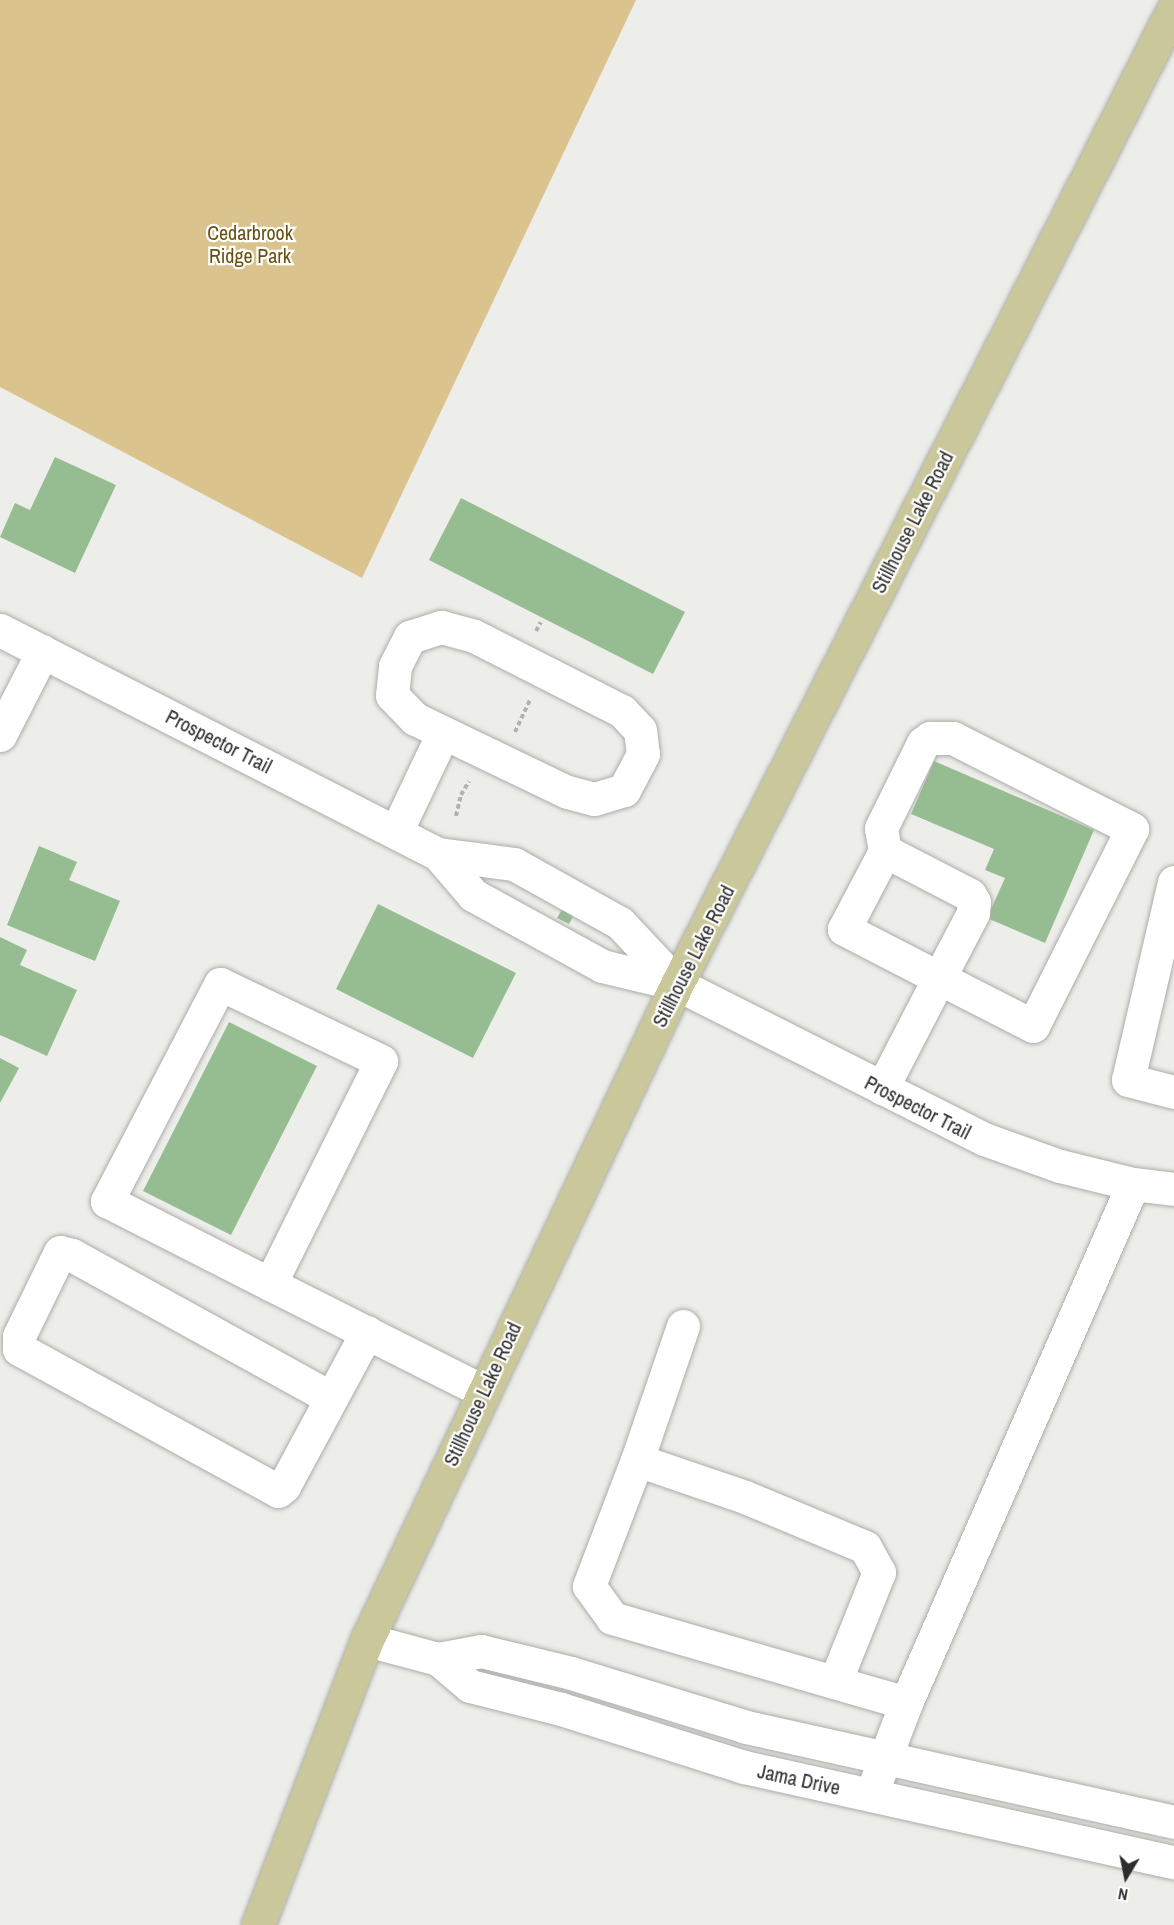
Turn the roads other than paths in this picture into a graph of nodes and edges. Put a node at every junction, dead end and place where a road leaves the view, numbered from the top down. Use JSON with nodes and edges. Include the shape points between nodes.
{"nodes":[{"id":1,"x":1174,"y":8,"type":"edge"},
{"id":2,"x":0,"y":630,"type":"edge"},
{"id":3,"x":43,"y":651,"type":"junction"},
{"id":4,"x":443,"y":733,"type":"junction"},
{"id":5,"x":0,"y":735,"type":"edge"},
{"id":6,"x":396,"y":832,"type":"junction"},
{"id":7,"x":885,"y":851,"type":"junction"},
{"id":8,"x":438,"y":854,"type":"junction"},
{"id":9,"x":1174,"y":882,"type":"edge"},
{"id":10,"x":939,"y":978,"type":"junction"},
{"id":11,"x":677,"y":984,"type":"junction"},
{"id":12,"x":882,"y":1088,"type":"junction"},
{"id":13,"x":1174,"y":1092,"type":"edge"},
{"id":14,"x":1133,"y":1184,"type":"junction"},
{"id":15,"x":1174,"y":1189,"type":"edge"},
{"id":16,"x":270,"y":1284,"type":"junction"},
{"id":17,"x":684,"y":1326,"type":"dead end"},
{"id":18,"x":367,"y":1332,"type":"junction"},
{"id":19,"x":483,"y":1390,"type":"junction"},
{"id":20,"x":331,"y":1398,"type":"junction"},
{"id":21,"x":637,"y":1460,"type":"junction"},
{"id":22,"x":367,"y":1640,"type":"junction"},
{"id":23,"x":438,"y":1659,"type":"junction"},
{"id":24,"x":835,"y":1682,"type":"junction"},
{"id":25,"x":906,"y":1703,"type":"junction"},
{"id":26,"x":884,"y":1758,"type":"junction"},
{"id":27,"x":872,"y":1795,"type":"junction"},
{"id":28,"x":1174,"y":1822,"type":"edge"},
{"id":29,"x":1174,"y":1862,"type":"edge"},
{"id":30,"x":258,"y":1925,"type":"edge"}],
"edges":[{"from":1,"to":11,"type":"main road","name":"Stillhouse Lake Road"},
{"from":2,"to":3,"type":"street","name":"Prospector Trail"},
{"from":3,"to":5,"type":"street"},
{"from":3,"to":6,"type":"street","name":"Prospector Trail"},
{"from":4,"to":4,"type":"street","via":[[414,719],[392,695],[395,666],[410,637],[441,627],[474,636],[622,711],[640,730],[643,754],[624,790],[594,799],[567,792]]},
{"from":4,"to":6,"type":"street"},
{"from":6,"to":8,"type":"street","name":"Prospector Trail"},
{"from":7,"to":10,"type":"street","via":[[969,895],[974,902],[973,913]]},
{"from":7,"to":10,"type":"street","via":[[844,929]]},
{"from":7,"to":10,"type":"street","via":[[881,828],[886,817],[923,743],[941,736],[953,738],[1132,829],[1033,1026]]},
{"from":8,"to":11,"type":"street","name":"Prospector Trail","via":[[473,895],[602,966]]},
{"from":8,"to":11,"type":"street","name":"Prospector Trail","via":[[514,864],[620,923]]},
{"from":9,"to":13,"type":"street","via":[[1128,1080]]},
{"from":10,"to":12,"type":"street"},
{"from":11,"to":12,"type":"street","name":"Prospector Trail"},
{"from":11,"to":19,"type":"main road","name":"Stillhouse Lake Road"},
{"from":12,"to":14,"type":"street","name":"Prospector Trail","via":[[984,1139],[1060,1166]]},
{"from":14,"to":15,"type":"street","name":"Prospector Trail"},
{"from":14,"to":25,"type":"street"},
{"from":16,"to":16,"type":"street","via":[[107,1201],[220,984],[381,1061]]},
{"from":16,"to":18,"type":"street"},
{"from":17,"to":21,"type":"street"},
{"from":18,"to":19,"type":"street"},
{"from":18,"to":20,"type":"street"},
{"from":19,"to":22,"type":"main road","name":"Stillhouse Lake Road"},
{"from":20,"to":20,"type":"street","via":[[278,1491],[19,1348],[19,1336],[60,1252],[72,1255]]},
{"from":21,"to":24,"type":"street","via":[[745,1497],[865,1547],[879,1572]]},
{"from":21,"to":24,"type":"street","via":[[588,1586],[612,1618]]},
{"from":22,"to":23,"type":"street","name":"Jama Drive"},
{"from":22,"to":30,"type":"main road","name":"Stillhouse Lake Road"},
{"from":23,"to":26,"type":"street","name":"Jama Drive","via":[[481,1651],[571,1673],[746,1727]]},
{"from":23,"to":27,"type":"street","name":"Jama Drive","via":[[470,1686],[561,1709],[744,1767]]},
{"from":24,"to":25,"type":"street"},
{"from":25,"to":26,"type":"street"},
{"from":26,"to":27,"type":"street"},
{"from":26,"to":28,"type":"street","name":"Jama Drive"},
{"from":27,"to":29,"type":"street","name":"Jama Drive"}]}
